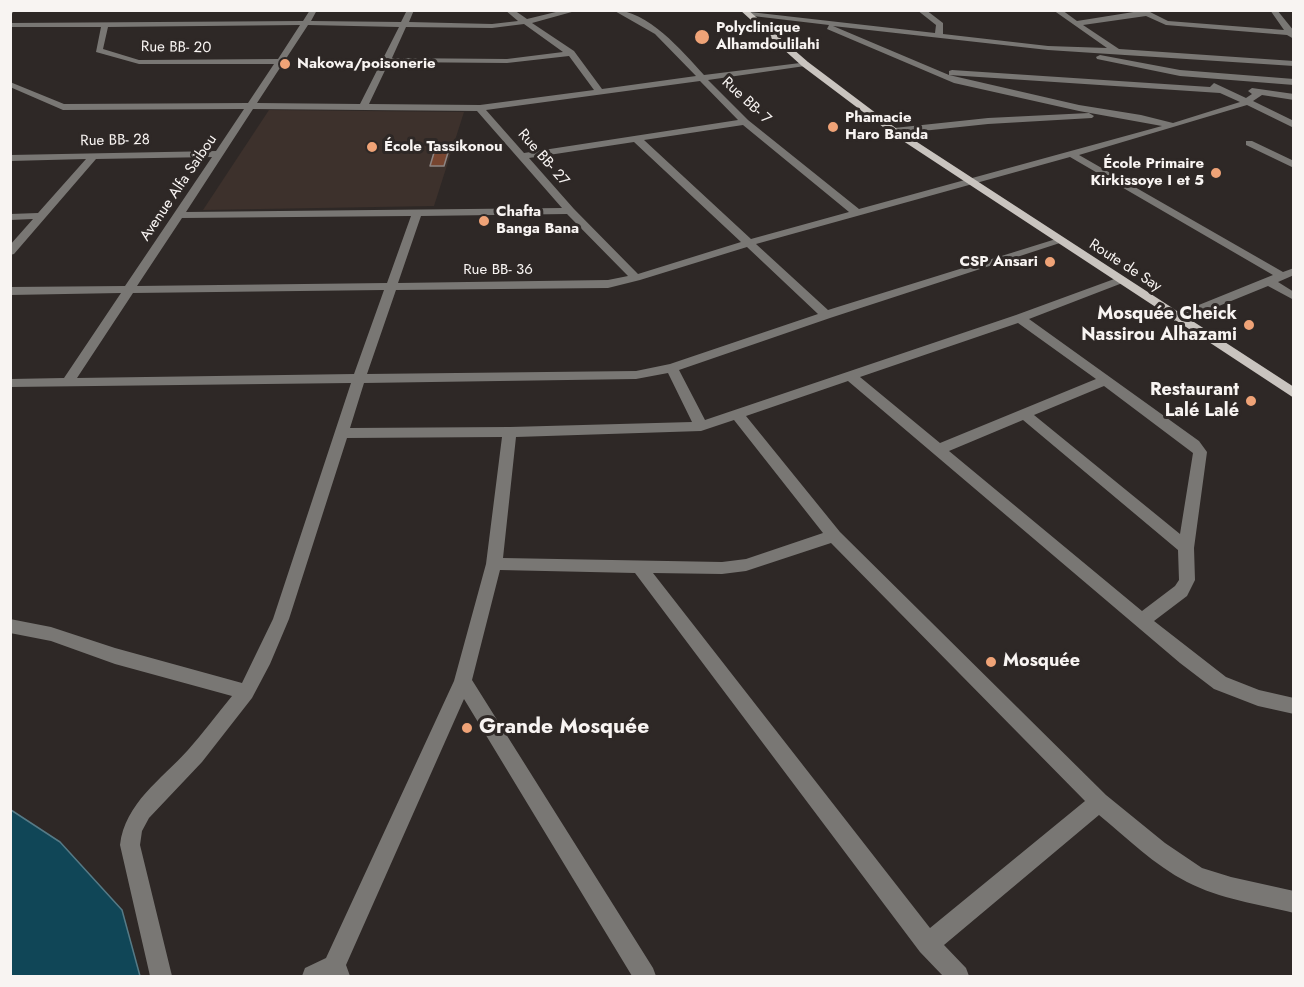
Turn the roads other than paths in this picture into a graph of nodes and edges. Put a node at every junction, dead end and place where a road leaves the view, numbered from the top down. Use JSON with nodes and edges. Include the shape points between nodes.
{"nodes":[{"id":1,"x":314,"y":10,"type":"edge"},
{"id":2,"x":411,"y":10,"type":"edge"},
{"id":3,"x":508,"y":10,"type":"edge"},
{"id":4,"x":576,"y":10,"type":"edge"},
{"id":5,"x":616,"y":10,"type":"edge"},
{"id":6,"x":778,"y":10,"type":"edge"},
{"id":7,"x":1056,"y":10,"type":"edge"},
{"id":8,"x":1273,"y":10,"type":"edge"},
{"id":9,"x":1142,"y":12,"type":"edge"},
{"id":10,"x":748,"y":13,"type":"edge"},
{"id":11,"x":921,"y":14,"type":"edge"},
{"id":12,"x":525,"y":22,"type":"junction"},
{"id":13,"x":822,"y":22,"type":"junction"},
{"id":14,"x":305,"y":23,"type":"junction"},
{"id":15,"x":1077,"y":23,"type":"junction"},
{"id":16,"x":105,"y":24,"type":"junction"},
{"id":17,"x":405,"y":24,"type":"junction"},
{"id":18,"x":10,"y":25,"type":"edge"},
{"id":19,"x":939,"y":34,"type":"junction"},
{"id":20,"x":1292,"y":34,"type":"edge"},
{"id":21,"x":1117,"y":51,"type":"junction"},
{"id":22,"x":571,"y":53,"type":"junction"},
{"id":23,"x":1199,"y":56,"type":"junction"},
{"id":24,"x":387,"y":60,"type":"junction"},
{"id":25,"x":280,"y":62,"type":"junction"},
{"id":26,"x":805,"y":64,"type":"junction"},
{"id":27,"x":1293,"y":64,"type":"edge"},
{"id":28,"x":1096,"y":66,"type":"junction"},
{"id":29,"x":939,"y":72,"type":"junction"},
{"id":30,"x":702,"y":78,"type":"junction"},
{"id":31,"x":1293,"y":82,"type":"edge"},
{"id":32,"x":10,"y":84,"type":"edge"},
{"id":33,"x":1217,"y":84,"type":"junction"},
{"id":34,"x":28,"y":91,"type":"junction"},
{"id":35,"x":600,"y":92,"type":"junction"},
{"id":36,"x":1260,"y":92,"type":"junction"},
{"id":37,"x":1293,"y":97,"type":"edge"},
{"id":38,"x":10,"y":98,"type":"edge"},
{"id":39,"x":1245,"y":103,"type":"junction"},
{"id":40,"x":252,"y":106,"type":"junction"},
{"id":41,"x":363,"y":107,"type":"junction"},
{"id":42,"x":480,"y":108,"type":"junction"},
{"id":43,"x":1110,"y":115,"type":"junction"},
{"id":44,"x":745,"y":122,"type":"junction"},
{"id":45,"x":1293,"y":125,"type":"edge"},
{"id":46,"x":1173,"y":126,"type":"junction"},
{"id":47,"x":894,"y":131,"type":"junction"},
{"id":48,"x":637,"y":139,"type":"junction"},
{"id":49,"x":1250,"y":143,"type":"dead end"},
{"id":50,"x":219,"y":154,"type":"junction"},
{"id":51,"x":1071,"y":154,"type":"junction"},
{"id":52,"x":522,"y":156,"type":"junction"},
{"id":53,"x":93,"y":157,"type":"junction"},
{"id":54,"x":10,"y":158,"type":"edge"},
{"id":55,"x":1293,"y":165,"type":"edge"},
{"id":56,"x":971,"y":182,"type":"junction"},
{"id":57,"x":570,"y":211,"type":"junction"},
{"id":58,"x":417,"y":213,"type":"junction"},
{"id":59,"x":858,"y":214,"type":"junction"},
{"id":60,"x":179,"y":215,"type":"junction"},
{"id":61,"x":41,"y":216,"type":"junction"},
{"id":62,"x":10,"y":217,"type":"edge"},
{"id":63,"x":1060,"y":241,"type":"junction"},
{"id":64,"x":748,"y":243,"type":"junction"},
{"id":65,"x":10,"y":252,"type":"edge"},
{"id":66,"x":1288,"y":273,"type":"edge"},
{"id":67,"x":636,"y":278,"type":"junction"},
{"id":68,"x":1121,"y":280,"type":"junction"},
{"id":69,"x":1268,"y":281,"type":"junction"},
{"id":70,"x":392,"y":286,"type":"junction"},
{"id":71,"x":130,"y":289,"type":"junction"},
{"id":72,"x":10,"y":291,"type":"edge"},
{"id":73,"x":1293,"y":297,"type":"edge"},
{"id":74,"x":826,"y":315,"type":"junction"},
{"id":75,"x":1020,"y":318,"type":"junction"},
{"id":76,"x":1178,"y":318,"type":"junction"},
{"id":77,"x":672,"y":368,"type":"junction"},
{"id":78,"x":850,"y":376,"type":"junction"},
{"id":79,"x":359,"y":379,"type":"junction"},
{"id":80,"x":1106,"y":380,"type":"junction"},
{"id":81,"x":68,"y":382,"type":"junction"},
{"id":82,"x":10,"y":383,"type":"edge"},
{"id":83,"x":1293,"y":394,"type":"edge"},
{"id":84,"x":1024,"y":414,"type":"junction"},
{"id":85,"x":738,"y":416,"type":"junction"},
{"id":86,"x":700,"y":426,"type":"junction"},
{"id":87,"x":510,"y":432,"type":"junction"},
{"id":88,"x":341,"y":433,"type":"junction"},
{"id":89,"x":938,"y":450,"type":"junction"},
{"id":90,"x":834,"y":536,"type":"junction"},
{"id":91,"x":1186,"y":548,"type":"junction"},
{"id":92,"x":494,"y":564,"type":"junction"},
{"id":93,"x":640,"y":568,"type":"junction"},
{"id":94,"x":1142,"y":621,"type":"junction"},
{"id":95,"x":10,"y":626,"type":"edge"},
{"id":96,"x":463,"y":681,"type":"junction"},
{"id":97,"x":246,"y":692,"type":"junction"},
{"id":98,"x":1293,"y":706,"type":"edge"},
{"id":99,"x":1100,"y":802,"type":"junction"},
{"id":100,"x":1293,"y":902,"type":"edge"},
{"id":101,"x":928,"y":944,"type":"junction"},
{"id":102,"x":337,"y":971,"type":"edge"},
{"id":103,"x":161,"y":976,"type":"edge"},
{"id":104,"x":314,"y":976,"type":"edge"},
{"id":105,"x":645,"y":976,"type":"edge"},
{"id":106,"x":958,"y":976,"type":"edge"}],
"edges":[{"from":1,"to":14,"type":"street","name":"Avenue Alfa Saibou"},
{"from":2,"to":17,"type":"street"},
{"from":3,"to":12,"type":"street"},
{"from":4,"to":12,"type":"street"},
{"from":5,"to":30,"type":"street","name":"Rue BB- 7","via":[[658,32]]},
{"from":6,"to":10,"type":"street"},
{"from":7,"to":15,"type":"street"},
{"from":8,"to":20,"type":"street"},
{"from":9,"to":15,"type":"street"},
{"from":9,"to":20,"type":"street","via":[[1166,23]]},
{"from":10,"to":13,"type":"street"},
{"from":10,"to":26,"type":"main road","name":"Route de Say"},
{"from":11,"to":19,"type":"street","via":[[940,25]]},
{"from":12,"to":17,"type":"street","via":[[492,26]]},
{"from":12,"to":22,"type":"street"},
{"from":13,"to":19,"type":"street","via":[[907,27]]},
{"from":13,"to":29,"type":"street","via":[[849,37]]},
{"from":14,"to":16,"type":"street","via":[[190,20]]},
{"from":14,"to":17,"type":"street"},
{"from":14,"to":25,"type":"street","name":"Avenue Alfa Saibou"},
{"from":15,"to":21,"type":"street"},
{"from":16,"to":18,"type":"street"},
{"from":16,"to":25,"type":"street","name":"Rue BB- 20","via":[[99,50],[134,61]]},
{"from":17,"to":24,"type":"street"},
{"from":19,"to":28,"type":"street","via":[[1048,48]]},
{"from":21,"to":23,"type":"street"},
{"from":21,"to":28,"type":"street"},
{"from":22,"to":24,"type":"street","via":[[507,61]]},
{"from":22,"to":35,"type":"street"},
{"from":23,"to":27,"type":"street"},
{"from":23,"to":33,"type":"street"},
{"from":24,"to":41,"type":"street"},
{"from":25,"to":40,"type":"street","name":"Avenue Alfa Saibou"},
{"from":26,"to":30,"type":"street"},
{"from":26,"to":47,"type":"main road","name":"Route de Say"},
{"from":28,"to":29,"type":"street"},
{"from":28,"to":33,"type":"street"},
{"from":28,"to":33,"type":"street","via":[[1192,75]]},
{"from":29,"to":43,"type":"street","via":[[957,81]]},
{"from":30,"to":35,"type":"street"},
{"from":30,"to":44,"type":"street","name":"Rue BB- 7"},
{"from":31,"to":33,"type":"street"},
{"from":32,"to":34,"type":"street"},
{"from":33,"to":36,"type":"street"},
{"from":33,"to":39,"type":"street"},
{"from":34,"to":38,"type":"street"},
{"from":34,"to":40,"type":"street","via":[[63,107]]},
{"from":35,"to":42,"type":"street"},
{"from":36,"to":37,"type":"street"},
{"from":36,"to":39,"type":"street","name":"Rue BB- 36"},
{"from":39,"to":45,"type":"street"},
{"from":39,"to":46,"type":"street","name":"Rue BB- 36"},
{"from":40,"to":41,"type":"street"},
{"from":40,"to":50,"type":"street","name":"Avenue Alfa Saibou"},
{"from":41,"to":42,"type":"street"},
{"from":42,"to":52,"type":"street","name":"Rue BB- 27"},
{"from":43,"to":46,"type":"street"},
{"from":43,"to":47,"type":"street","via":[[988,121]]},
{"from":44,"to":48,"type":"street"},
{"from":44,"to":59,"type":"street","name":"Rue BB- 7"},
{"from":46,"to":51,"type":"street","name":"Rue BB- 36"},
{"from":47,"to":56,"type":"main road","name":"Route de Say"},
{"from":48,"to":52,"type":"street"},
{"from":48,"to":64,"type":"street"},
{"from":49,"to":55,"type":"street"},
{"from":50,"to":53,"type":"street","name":"Rue BB- 28"},
{"from":50,"to":60,"type":"street","name":"Avenue Alfa Saibou"},
{"from":51,"to":56,"type":"street","name":"Rue BB- 36"},
{"from":51,"to":66,"type":"street"},
{"from":52,"to":57,"type":"street","name":"Rue BB- 27"},
{"from":53,"to":54,"type":"street","name":"Rue BB- 28"},
{"from":53,"to":61,"type":"street"},
{"from":56,"to":59,"type":"street","name":"Rue BB- 36"},
{"from":56,"to":63,"type":"main road","name":"Route de Say"},
{"from":57,"to":58,"type":"street"},
{"from":57,"to":67,"type":"street","name":"Rue BB- 27"},
{"from":58,"to":60,"type":"street"},
{"from":58,"to":70,"type":"street"},
{"from":59,"to":64,"type":"street","name":"Rue BB- 36"},
{"from":60,"to":71,"type":"street","name":"Avenue Alfa Saibou"},
{"from":61,"to":62,"type":"street"},
{"from":61,"to":65,"type":"street"},
{"from":63,"to":68,"type":"main road","name":"Route de Say"},
{"from":63,"to":74,"type":"street"},
{"from":64,"to":67,"type":"street","name":"Rue BB- 36"},
{"from":64,"to":74,"type":"street"},
{"from":66,"to":69,"type":"street"},
{"from":67,"to":70,"type":"street","name":"Rue BB- 36","via":[[593,285]]},
{"from":68,"to":75,"type":"street"},
{"from":68,"to":76,"type":"main road","name":"Route de Say"},
{"from":69,"to":73,"type":"street"},
{"from":69,"to":76,"type":"street"},
{"from":70,"to":71,"type":"street","name":"Rue BB- 36"},
{"from":70,"to":79,"type":"street"},
{"from":71,"to":72,"type":"street","name":"Rue BB- 36"},
{"from":71,"to":81,"type":"street","name":"Avenue Alfa Saibou"},
{"from":74,"to":77,"type":"street"},
{"from":75,"to":78,"type":"street"},
{"from":75,"to":80,"type":"street"},
{"from":76,"to":83,"type":"main road","name":"Route de Say"},
{"from":77,"to":79,"type":"street","via":[[614,376]]},
{"from":77,"to":86,"type":"street"},
{"from":78,"to":85,"type":"street"},
{"from":78,"to":89,"type":"street"},
{"from":79,"to":81,"type":"street"},
{"from":79,"to":88,"type":"street"},
{"from":80,"to":84,"type":"street"},
{"from":80,"to":91,"type":"street","via":[[1200,452]]},
{"from":81,"to":82,"type":"street"},
{"from":84,"to":89,"type":"street"},
{"from":84,"to":91,"type":"street"},
{"from":85,"to":86,"type":"street"},
{"from":85,"to":90,"type":"street"},
{"from":86,"to":87,"type":"street"},
{"from":87,"to":88,"type":"street"},
{"from":87,"to":92,"type":"street"},
{"from":88,"to":97,"type":"street","via":[[281,619]]},
{"from":89,"to":94,"type":"street"},
{"from":90,"to":93,"type":"street","via":[[746,566]]},
{"from":90,"to":99,"type":"street"},
{"from":91,"to":94,"type":"street","via":[[1187,579],[1181,591]]},
{"from":92,"to":93,"type":"street"},
{"from":92,"to":96,"type":"street"},
{"from":93,"to":101,"type":"street"},
{"from":94,"to":98,"type":"street","via":[[1220,683]]},
{"from":95,"to":97,"type":"street","via":[[51,634]]},
{"from":96,"to":102,"type":"street"},
{"from":96,"to":105,"type":"street"},
{"from":97,"to":103,"type":"street","via":[[132,828],[130,845]]},
{"from":99,"to":100,"type":"street","via":[[1170,859],[1196,875]]},
{"from":99,"to":101,"type":"street"},
{"from":101,"to":106,"type":"street"},
{"from":102,"to":104,"type":"street"}]}
